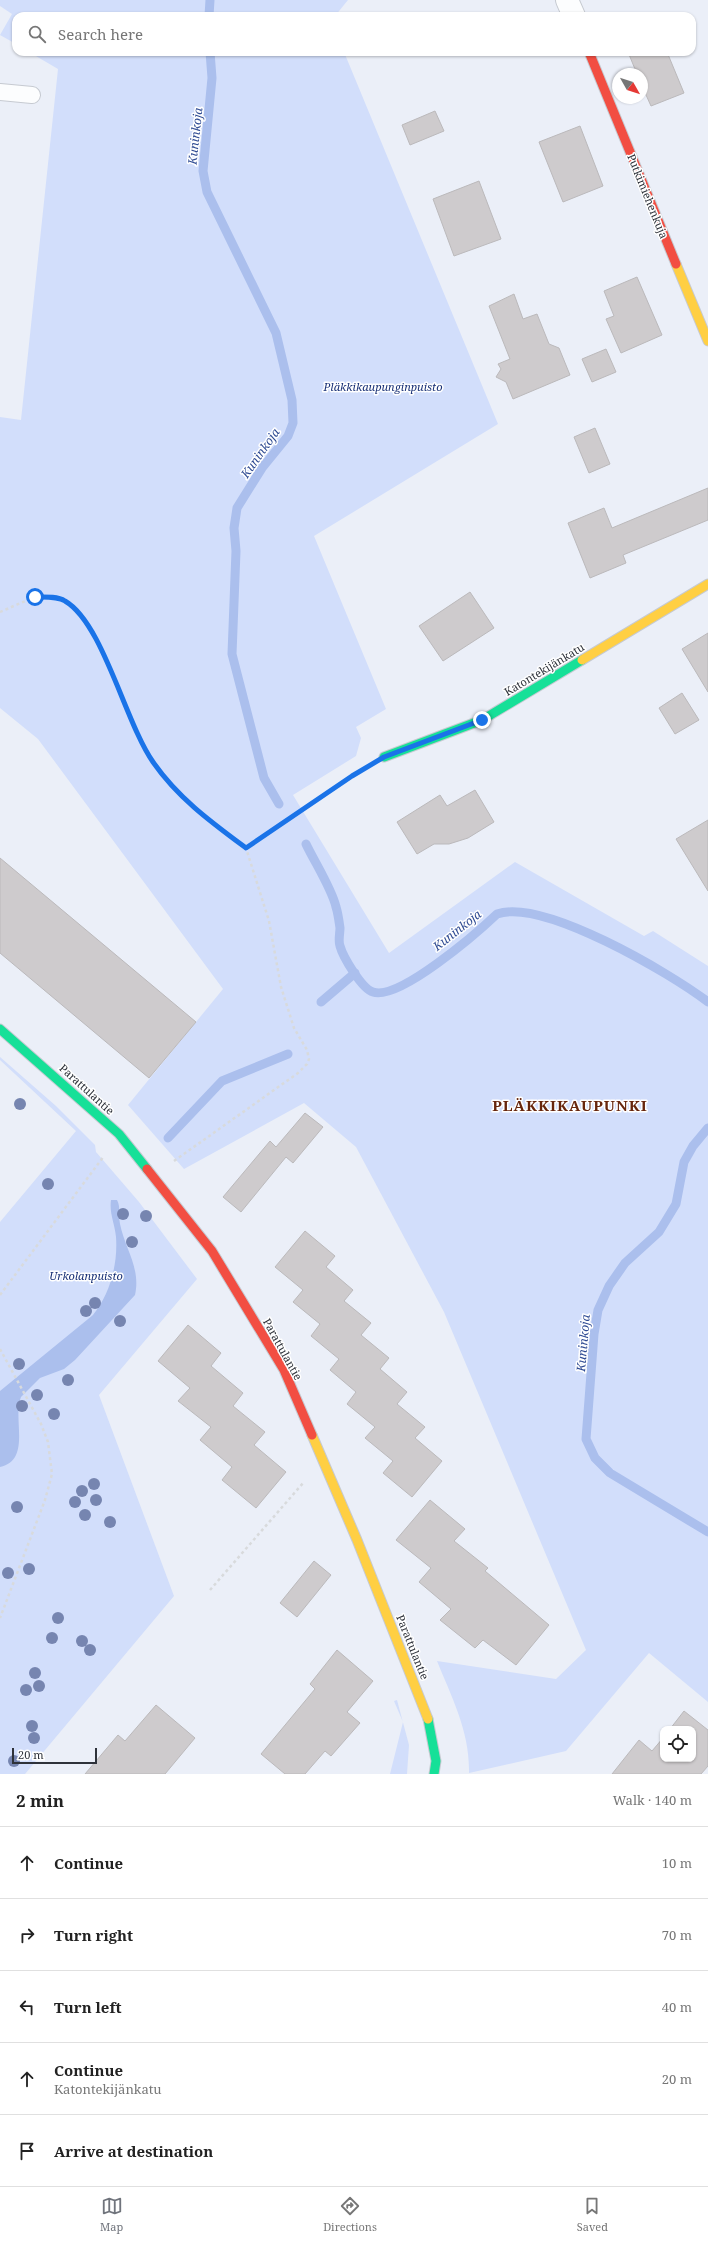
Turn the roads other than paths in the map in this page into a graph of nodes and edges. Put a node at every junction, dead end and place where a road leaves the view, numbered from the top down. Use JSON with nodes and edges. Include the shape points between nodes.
{"nodes":[{"id":1,"x":567,"y":0,"type":"edge"},
{"id":2,"x":572,"y":12,"type":"edge"},
{"id":3,"x":591,"y":56,"type":"edge"},
{"id":4,"x":0,"y":92,"type":"edge"},
{"id":5,"x":32,"y":95,"type":"dead end"},
{"id":6,"x":708,"y":341,"type":"edge"},
{"id":7,"x":708,"y":584,"type":"edge"},
{"id":8,"x":384,"y":757,"type":"road end"},
{"id":9,"x":0,"y":1029,"type":"edge"},
{"id":10,"x":434,"y":1774,"type":"edge"}],
"edges":[{"from":1,"to":2,"type":"street"},
{"from":3,"to":6,"type":"street","name":"Putkimiehenkuja"},
{"from":4,"to":5,"type":"lane"},
{"from":7,"to":8,"type":"street","name":"Katontekijänkatu","via":[[482,720]]},
{"from":9,"to":10,"type":"street","name":"Parattulantie","via":[[119,1134],[212,1251],[284,1370],[427,1712],[436,1761]]}]}
